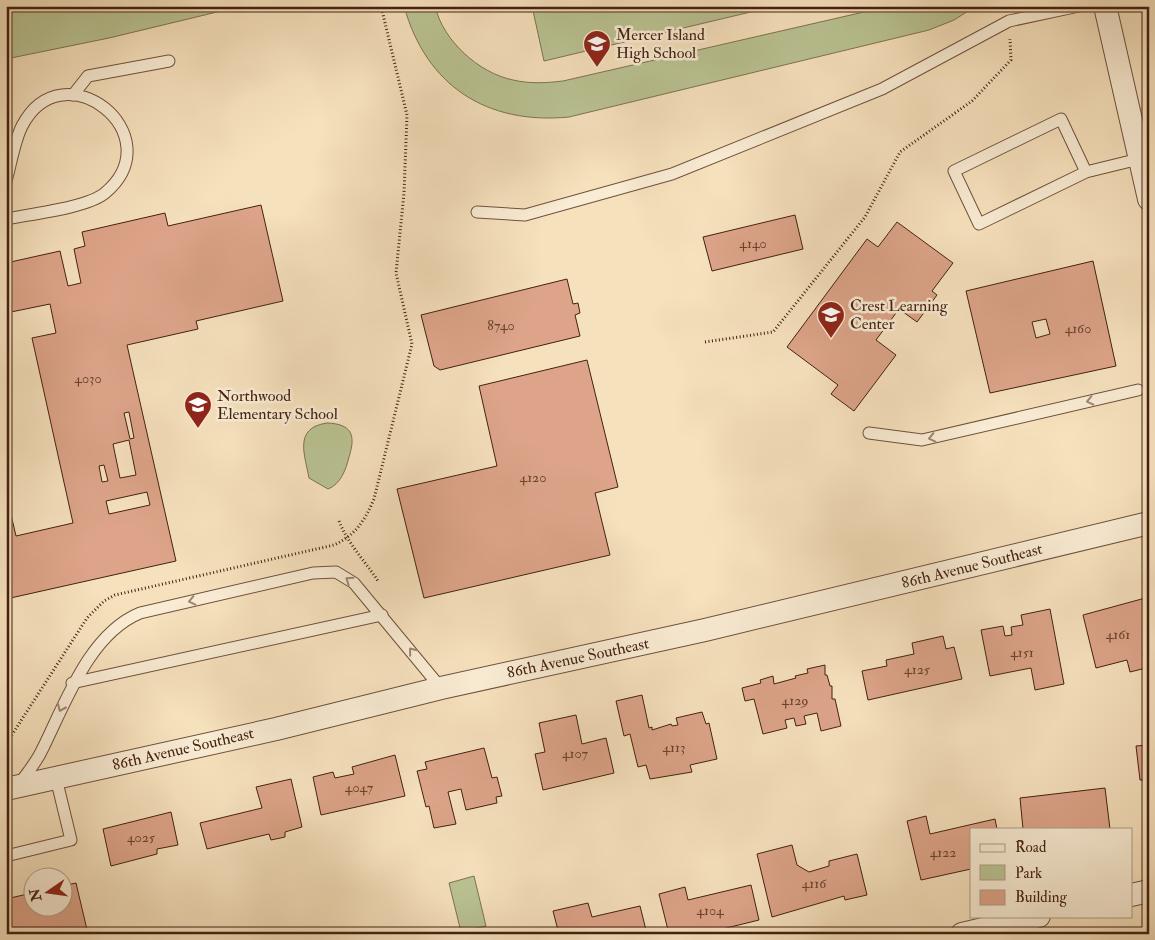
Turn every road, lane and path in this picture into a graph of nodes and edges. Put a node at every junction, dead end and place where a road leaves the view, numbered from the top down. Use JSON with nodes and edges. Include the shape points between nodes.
{"nodes":[{"id":1,"x":381,"y":6,"type":"edge"},
{"id":2,"x":1079,"y":6,"type":"edge"},
{"id":3,"x":1105,"y":6,"type":"edge"},
{"id":4,"x":1009,"y":21,"type":"junction"},
{"id":5,"x":169,"y":61,"type":"dead end"},
{"id":6,"x":73,"y":95,"type":"junction"},
{"id":7,"x":1144,"y":158,"type":"edge"},
{"id":8,"x":1086,"y":172,"type":"junction"},
{"id":9,"x":6,"y":181,"type":"edge"},
{"id":10,"x":1149,"y":199,"type":"edge"},
{"id":11,"x":477,"y":212,"type":"dead end"},
{"id":12,"x":6,"y":220,"type":"edge"},
{"id":13,"x":706,"y":342,"type":"dead end"},
{"id":14,"x":1138,"y":390,"type":"dead end"},
{"id":15,"x":869,"y":433,"type":"dead end"},
{"id":16,"x":376,"y":491,"type":"dead end"},
{"id":17,"x":339,"y":521,"type":"dead end"},
{"id":18,"x":1149,"y":523,"type":"edge"},
{"id":19,"x":346,"y":540,"type":"dead end"},
{"id":20,"x":382,"y":615,"type":"junction"},
{"id":21,"x":72,"y":683,"type":"junction"},
{"id":22,"x":441,"y":688,"type":"junction"},
{"id":23,"x":56,"y":778,"type":"junction"},
{"id":24,"x":12,"y":788,"type":"edge"},
{"id":25,"x":6,"y":856,"type":"edge"},
{"id":26,"x":1149,"y":891,"type":"edge"},
{"id":27,"x":1132,"y":895,"type":"edge"},
{"id":28,"x":1030,"y":918,"type":"edge"},
{"id":29,"x":962,"y":934,"type":"edge"}],
"edges":[{"from":1,"to":16,"type":"path","via":[[407,115],[396,273],[412,344]]},
{"from":2,"to":4,"type":"lane"},
{"from":3,"to":7,"type":"street"},
{"from":4,"to":11,"type":"lane","via":[[882,88],[672,174],[525,216]]},
{"from":4,"to":13,"type":"path","via":[[1011,60],[972,101],[900,152],[865,217],[774,332]]},
{"from":5,"to":6,"type":"lane","via":[[88,76]]},
{"from":6,"to":9,"type":"lane","via":[[46,101],[32,112],[22,127]]},
{"from":6,"to":12,"type":"lane","via":[[99,102],[113,114],[122,130],[126,147],[124,166],[116,182],[104,195],[87,203]]},
{"from":7,"to":8,"type":"lane"},
{"from":7,"to":10,"type":"street"},
{"from":8,"to":8,"type":"lane","via":[[1061,119],[954,171],[979,224]]},
{"from":14,"to":15,"type":"lane","one_way":true,"via":[[922,440]]},
{"from":17,"to":19,"type":"path"},
{"from":18,"to":22,"type":"street","name":"86th Avenue Southeast","via":[[705,630]]},
{"from":20,"to":21,"type":"lane"},
{"from":20,"to":21,"type":"lane","one_way":true,"via":[[354,583],[336,572],[313,573],[126,619],[112,630]]},
{"from":22,"to":20,"type":"lane","one_way":true},
{"from":21,"to":24,"type":"lane","one_way":true,"via":[[41,753]]},
{"from":22,"to":23,"type":"street","name":"86th Avenue Southeast"},
{"from":23,"to":24,"type":"street","name":"86th Avenue Southeast"},
{"from":23,"to":25,"type":"lane","via":[[71,840]]},
{"from":26,"to":27,"type":"street"},
{"from":28,"to":29,"type":"street"}]}
